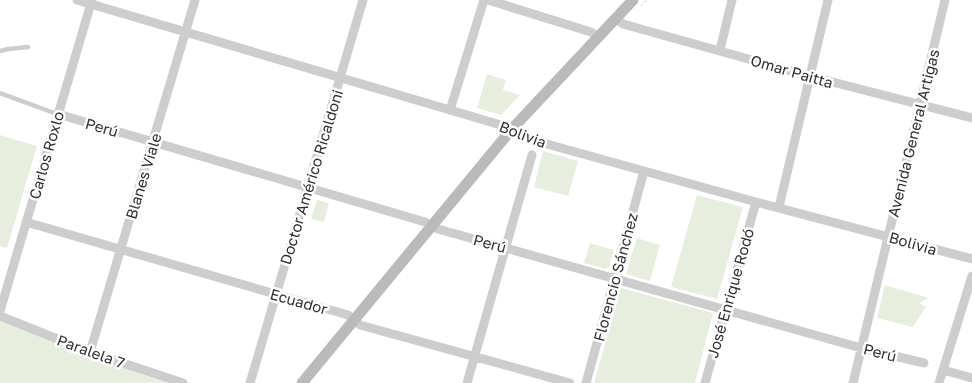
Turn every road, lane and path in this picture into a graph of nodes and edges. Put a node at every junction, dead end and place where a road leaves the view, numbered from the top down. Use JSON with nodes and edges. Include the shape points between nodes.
{"nodes":[{"id":1,"x":77,"y":0,"type":"edge"},
{"id":2,"x":195,"y":0,"type":"edge"},
{"id":3,"x":363,"y":0,"type":"edge"},
{"id":4,"x":484,"y":0,"type":"edge"},
{"id":5,"x":488,"y":0,"type":"edge"},
{"id":6,"x":633,"y":0,"type":"edge"},
{"id":7,"x":732,"y":0,"type":"edge"},
{"id":8,"x":828,"y":0,"type":"edge"},
{"id":9,"x":944,"y":0,"type":"edge"},
{"id":10,"x":91,"y":2,"type":"edge"},
{"id":11,"x":614,"y":18,"type":"junction"},
{"id":12,"x":185,"y":32,"type":"junction"},
{"id":13,"x":597,"y":36,"type":"junction"},
{"id":14,"x":28,"y":48,"type":"dead end"},
{"id":15,"x":720,"y":50,"type":"junction"},
{"id":16,"x":0,"y":51,"type":"edge"},
{"id":17,"x":809,"y":76,"type":"junction"},
{"id":18,"x":340,"y":77,"type":"junction"},
{"id":19,"x":0,"y":93,"type":"edge"},
{"id":20,"x":920,"y":105,"type":"junction"},
{"id":21,"x":450,"y":110,"type":"junction"},
{"id":22,"x":58,"y":114,"type":"junction"},
{"id":23,"x":972,"y":118,"type":"edge"},
{"id":24,"x":510,"y":130,"type":"junction"},
{"id":25,"x":154,"y":141,"type":"junction"},
{"id":26,"x":532,"y":155,"type":"dead end"},
{"id":27,"x":644,"y":172,"type":"junction"},
{"id":28,"x":307,"y":188,"type":"junction"},
{"id":29,"x":756,"y":202,"type":"junction"},
{"id":30,"x":780,"y":207,"type":"junction"},
{"id":31,"x":26,"y":222,"type":"junction"},
{"id":32,"x":432,"y":226,"type":"junction"},
{"id":33,"x":888,"y":236,"type":"junction"},
{"id":34,"x":506,"y":248,"type":"junction"},
{"id":35,"x":121,"y":249,"type":"junction"},
{"id":36,"x":972,"y":259,"type":"edge"},
{"id":37,"x":972,"y":276,"type":"edge"},
{"id":38,"x":615,"y":278,"type":"junction"},
{"id":39,"x":276,"y":295,"type":"junction"},
{"id":40,"x":724,"y":310,"type":"junction"},
{"id":41,"x":0,"y":311,"type":"edge"},
{"id":42,"x":0,"y":316,"type":"edge"},
{"id":43,"x":354,"y":320,"type":"junction"},
{"id":44,"x":862,"y":348,"type":"junction"},
{"id":45,"x":90,"y":352,"type":"junction"},
{"id":46,"x":474,"y":358,"type":"junction"},
{"id":47,"x":924,"y":363,"type":"dead end"},
{"id":48,"x":943,"y":370,"type":"junction"},
{"id":49,"x":972,"y":378,"type":"edge"},
{"id":50,"x":183,"y":383,"type":"edge"},
{"id":51,"x":250,"y":383,"type":"edge"},
{"id":52,"x":302,"y":383,"type":"edge"},
{"id":53,"x":467,"y":383,"type":"edge"},
{"id":54,"x":570,"y":383,"type":"edge"},
{"id":55,"x":586,"y":383,"type":"edge"},
{"id":56,"x":705,"y":383,"type":"edge"},
{"id":57,"x":852,"y":383,"type":"edge"},
{"id":58,"x":939,"y":383,"type":"edge"}],
"edges":[{"from":1,"to":10,"type":"street","name":"Bolivia"},
{"from":2,"to":12,"type":"street","name":"Blanes Viale"},
{"from":3,"to":18,"type":"street","name":"Doctor Américo Ricaldoni"},
{"from":4,"to":21,"type":"street"},
{"from":5,"to":13,"type":"street"},
{"from":6,"to":11,"type":"street"},
{"from":7,"to":15,"type":"street"},
{"from":8,"to":17,"type":"street"},
{"from":9,"to":20,"type":"street","name":"Avenida General Artigas"},
{"from":10,"to":12,"type":"street","name":"Bolivia"},
{"from":10,"to":22,"type":"street","name":"Carlos Roxlo"},
{"from":11,"to":13,"type":"street"},
{"from":11,"to":15,"type":"street","name":"Omar Paitta","via":[[623,24]]},
{"from":12,"to":18,"type":"street","name":"Bolivia"},
{"from":12,"to":25,"type":"street","name":"Blanes Viale"},
{"from":13,"to":24,"type":"street"},
{"from":14,"to":16,"type":"lane"},
{"from":15,"to":17,"type":"street","name":"Omar Paitta"},
{"from":17,"to":20,"type":"street","name":"Omar Paitta"},
{"from":17,"to":30,"type":"street"},
{"from":18,"to":21,"type":"street","name":"Bolivia"},
{"from":18,"to":28,"type":"street","name":"Doctor Américo Ricaldoni"},
{"from":19,"to":22,"type":"lane"},
{"from":20,"to":23,"type":"street","name":"Omar Paitta"},
{"from":20,"to":33,"type":"street","name":"Avenida General Artigas"},
{"from":21,"to":24,"type":"street","name":"Bolivia"},
{"from":22,"to":25,"type":"street","name":"Perú"},
{"from":22,"to":31,"type":"street","name":"Carlos Roxlo"},
{"from":24,"to":27,"type":"street","name":"Bolivia"},
{"from":24,"to":32,"type":"street"},
{"from":25,"to":28,"type":"street","name":"Perú"},
{"from":25,"to":35,"type":"street","name":"Blanes Viale"},
{"from":26,"to":34,"type":"street"},
{"from":27,"to":29,"type":"street","name":"Bolivia"},
{"from":27,"to":38,"type":"street","name":"Florencio Sánchez"},
{"from":28,"to":32,"type":"street","name":"Perú"},
{"from":28,"to":39,"type":"street","name":"Doctor Américo Ricaldoni"},
{"from":29,"to":30,"type":"street","name":"Bolivia"},
{"from":29,"to":40,"type":"street","name":"José Enrique Rodó"},
{"from":30,"to":33,"type":"street","name":"Bolivia"},
{"from":31,"to":35,"type":"street","name":"Ecuador"},
{"from":31,"to":41,"type":"street","name":"Carlos Roxlo"},
{"from":32,"to":34,"type":"street","name":"Perú"},
{"from":32,"to":43,"type":"street"},
{"from":33,"to":36,"type":"street","name":"Bolivia"},
{"from":33,"to":44,"type":"street","name":"Avenida General Artigas"},
{"from":34,"to":38,"type":"street","name":"Perú"},
{"from":34,"to":46,"type":"street"},
{"from":35,"to":39,"type":"street","name":"Ecuador"},
{"from":35,"to":45,"type":"street","name":"Blanes Viale"},
{"from":37,"to":48,"type":"street"},
{"from":38,"to":40,"type":"street","name":"Perú"},
{"from":38,"to":55,"type":"street","name":"Florencio Sánchez"},
{"from":39,"to":43,"type":"street","name":"Ecuador","via":[[348,315]]},
{"from":39,"to":51,"type":"street","name":"Doctor Américo Ricaldoni"},
{"from":40,"to":44,"type":"street","name":"Perú"},
{"from":40,"to":56,"type":"street","name":"José Enrique Rodó"},
{"from":42,"to":45,"type":"street","name":"Paralela 7"},
{"from":43,"to":46,"type":"street","name":"Ecuador"},
{"from":43,"to":52,"type":"street"},
{"from":44,"to":47,"type":"street","name":"Perú"},
{"from":44,"to":57,"type":"street","name":"Avenida General Artigas"},
{"from":45,"to":50,"type":"street","name":"Paralela 7"},
{"from":46,"to":53,"type":"street"},
{"from":46,"to":54,"type":"street","name":"Ecuador"},
{"from":48,"to":49,"type":"street"},
{"from":48,"to":58,"type":"street"}]}
